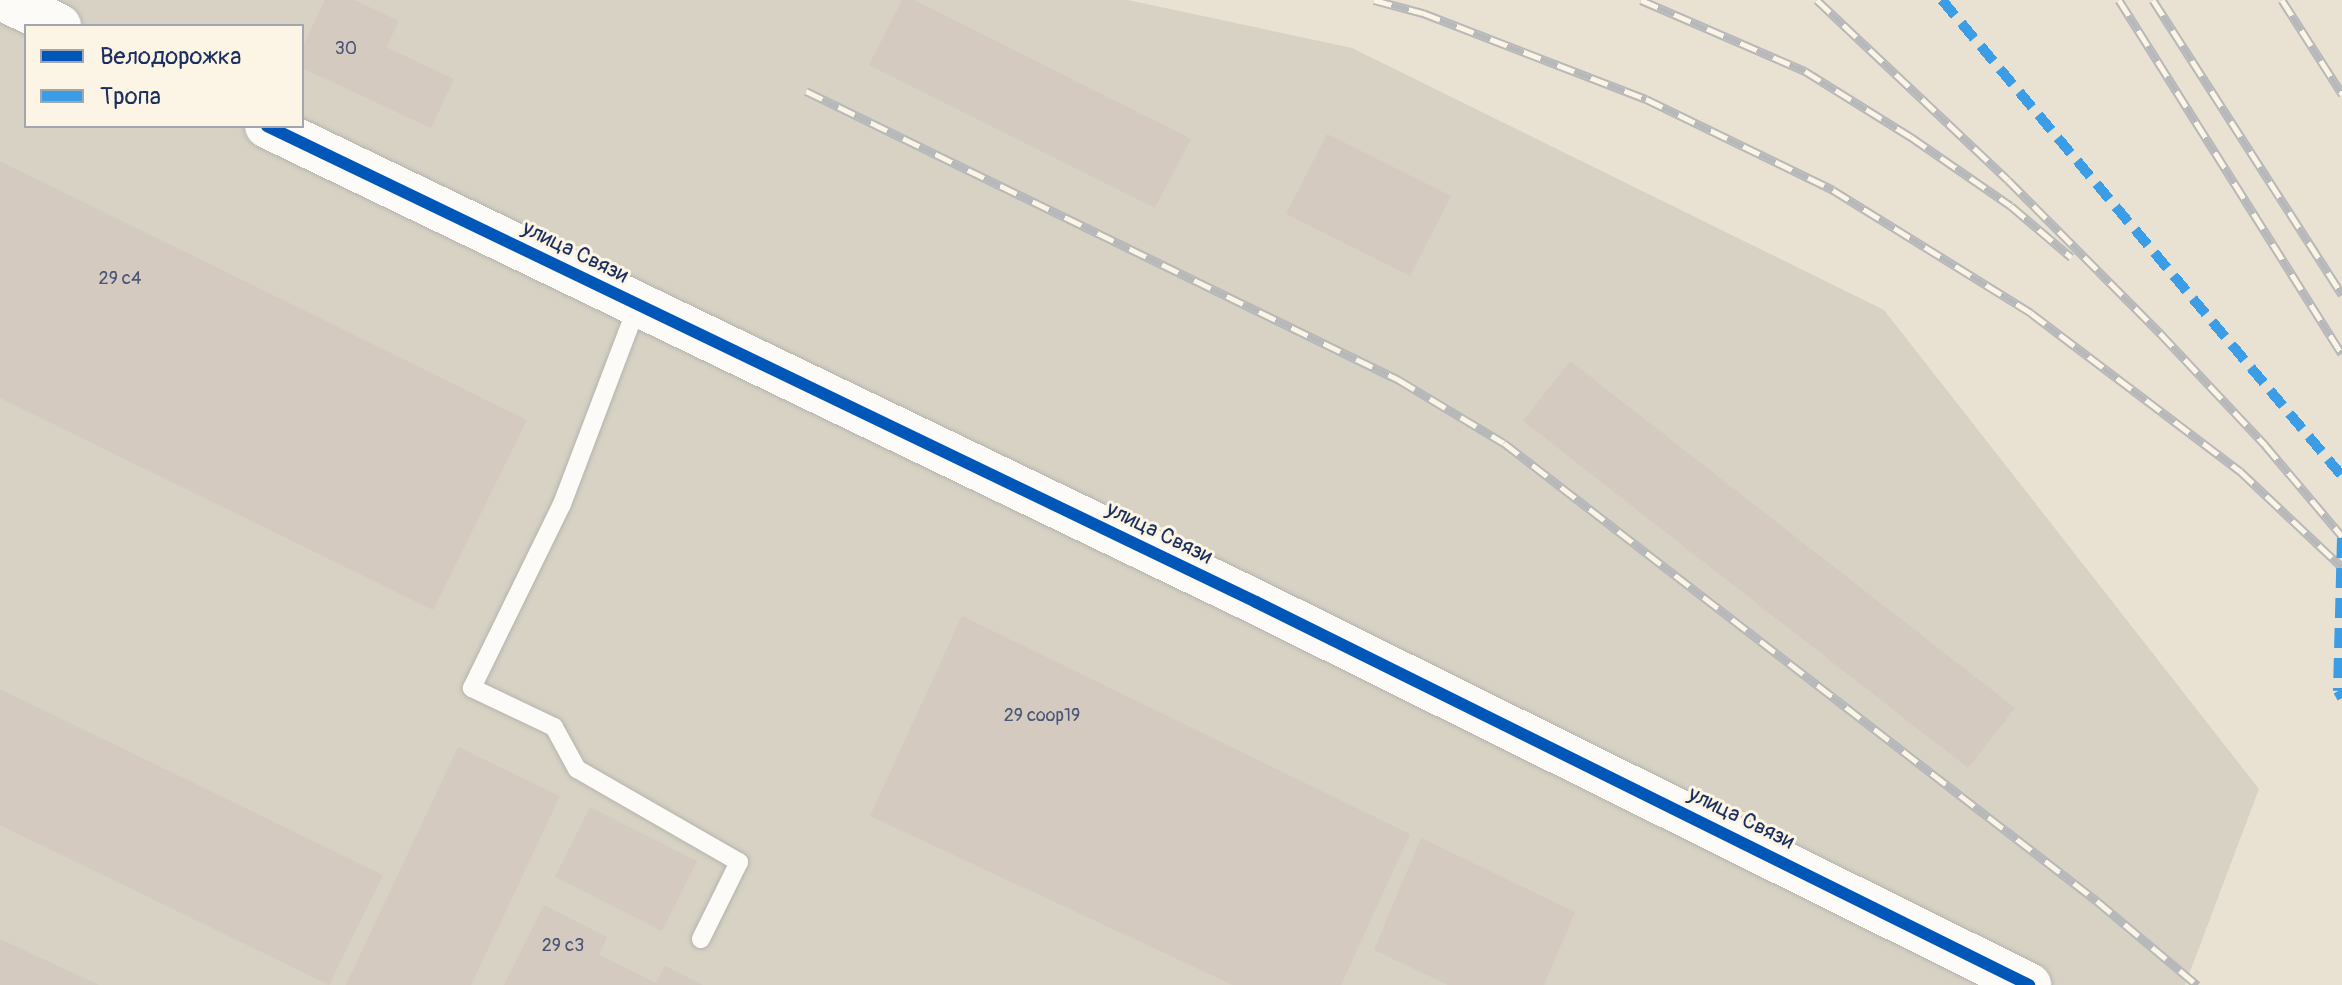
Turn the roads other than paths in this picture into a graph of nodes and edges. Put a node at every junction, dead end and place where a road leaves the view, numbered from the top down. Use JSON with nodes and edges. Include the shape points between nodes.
{"nodes":[{"id":1,"x":5,"y":0,"type":"edge"},
{"id":2,"x":55,"y":24,"type":"edge"},
{"id":3,"x":271,"y":128,"type":"edge"},
{"id":4,"x":638,"y":304,"type":"junction"},
{"id":5,"x":701,"y":939,"type":"dead end"},
{"id":6,"x":2029,"y":985,"type":"edge"}],
"edges":[{"from":1,"to":2,"type":"street"},
{"from":3,"to":4,"type":"street","name":"улица Связи"},
{"from":4,"to":5,"type":"lane","via":[[562,504],[472,688],[554,727],[577,769],[739,862]]},
{"from":4,"to":6,"type":"street","name":"улица Связи","via":[[1256,602]]}]}
